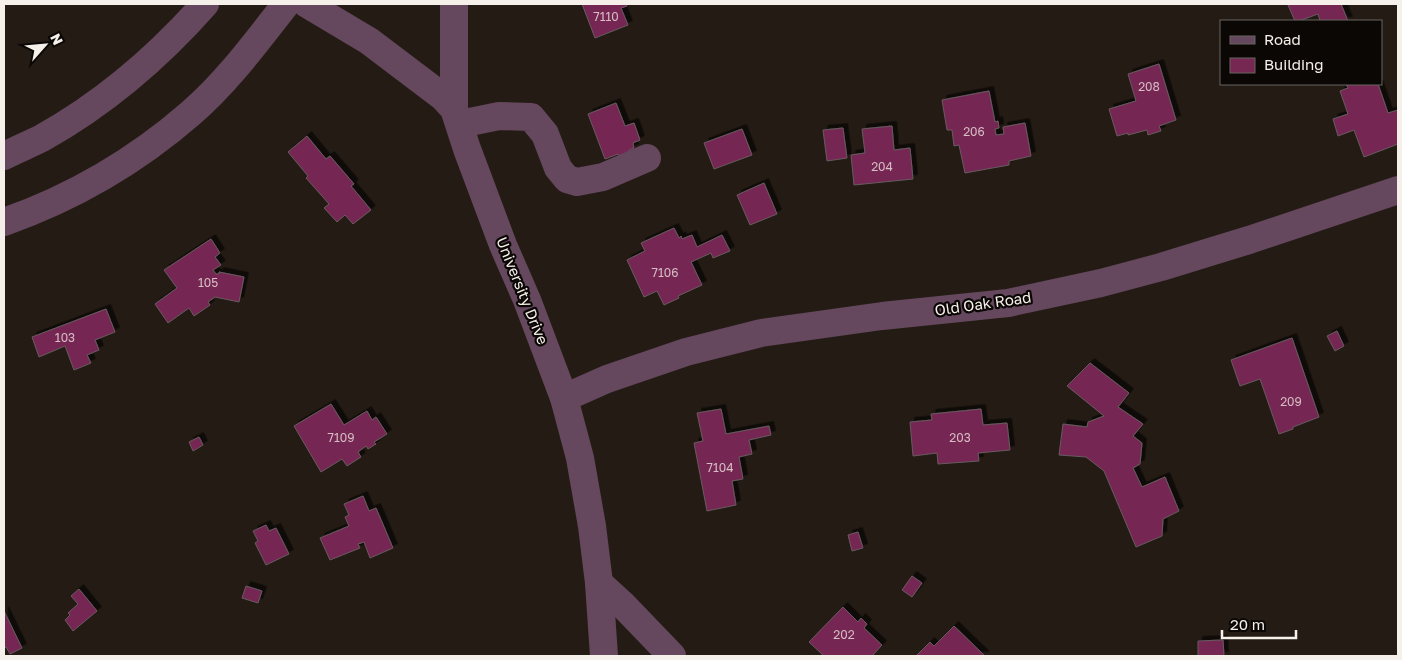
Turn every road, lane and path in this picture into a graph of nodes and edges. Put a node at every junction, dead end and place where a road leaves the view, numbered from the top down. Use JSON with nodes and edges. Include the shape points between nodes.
{"nodes":[{"id":1,"x":205,"y":4,"type":"edge"},
{"id":2,"x":286,"y":4,"type":"edge"},
{"id":3,"x":307,"y":4,"type":"edge"},
{"id":4,"x":454,"y":4,"type":"edge"},
{"id":5,"x":457,"y":116,"type":"junction"},
{"id":6,"x":4,"y":156,"type":"edge"},
{"id":7,"x":647,"y":158,"type":"dead end"},
{"id":8,"x":1398,"y":190,"type":"edge"},
{"id":9,"x":4,"y":222,"type":"edge"},
{"id":10,"x":564,"y":398,"type":"junction"},
{"id":11,"x":599,"y":583,"type":"junction"},
{"id":12,"x":604,"y":656,"type":"edge"},
{"id":13,"x":672,"y":656,"type":"edge"}],
"edges":[{"from":1,"to":6,"type":"street","via":[[115,88],[69,121]]},
{"from":2,"to":9,"type":"street","via":[[219,85],[191,113],[139,154],[93,183]]},
{"from":3,"to":5,"type":"street","via":[[369,41],[443,96]]},
{"from":4,"to":5,"type":"street","name":"University Drive"},
{"from":5,"to":7,"type":"street","via":[[531,117],[545,134],[558,168],[567,179],[577,182],[603,177]]},
{"from":5,"to":10,"type":"street","name":"University Drive","via":[[502,245],[527,300]]},
{"from":8,"to":10,"type":"street","name":"Old Oak Road","via":[[1249,240],[1101,283],[1008,303],[761,333],[686,352],[607,379]]},
{"from":10,"to":11,"type":"street","name":"University Drive","via":[[580,458]]},
{"from":11,"to":12,"type":"street","name":"University Drive"},
{"from":11,"to":13,"type":"street"}]}
